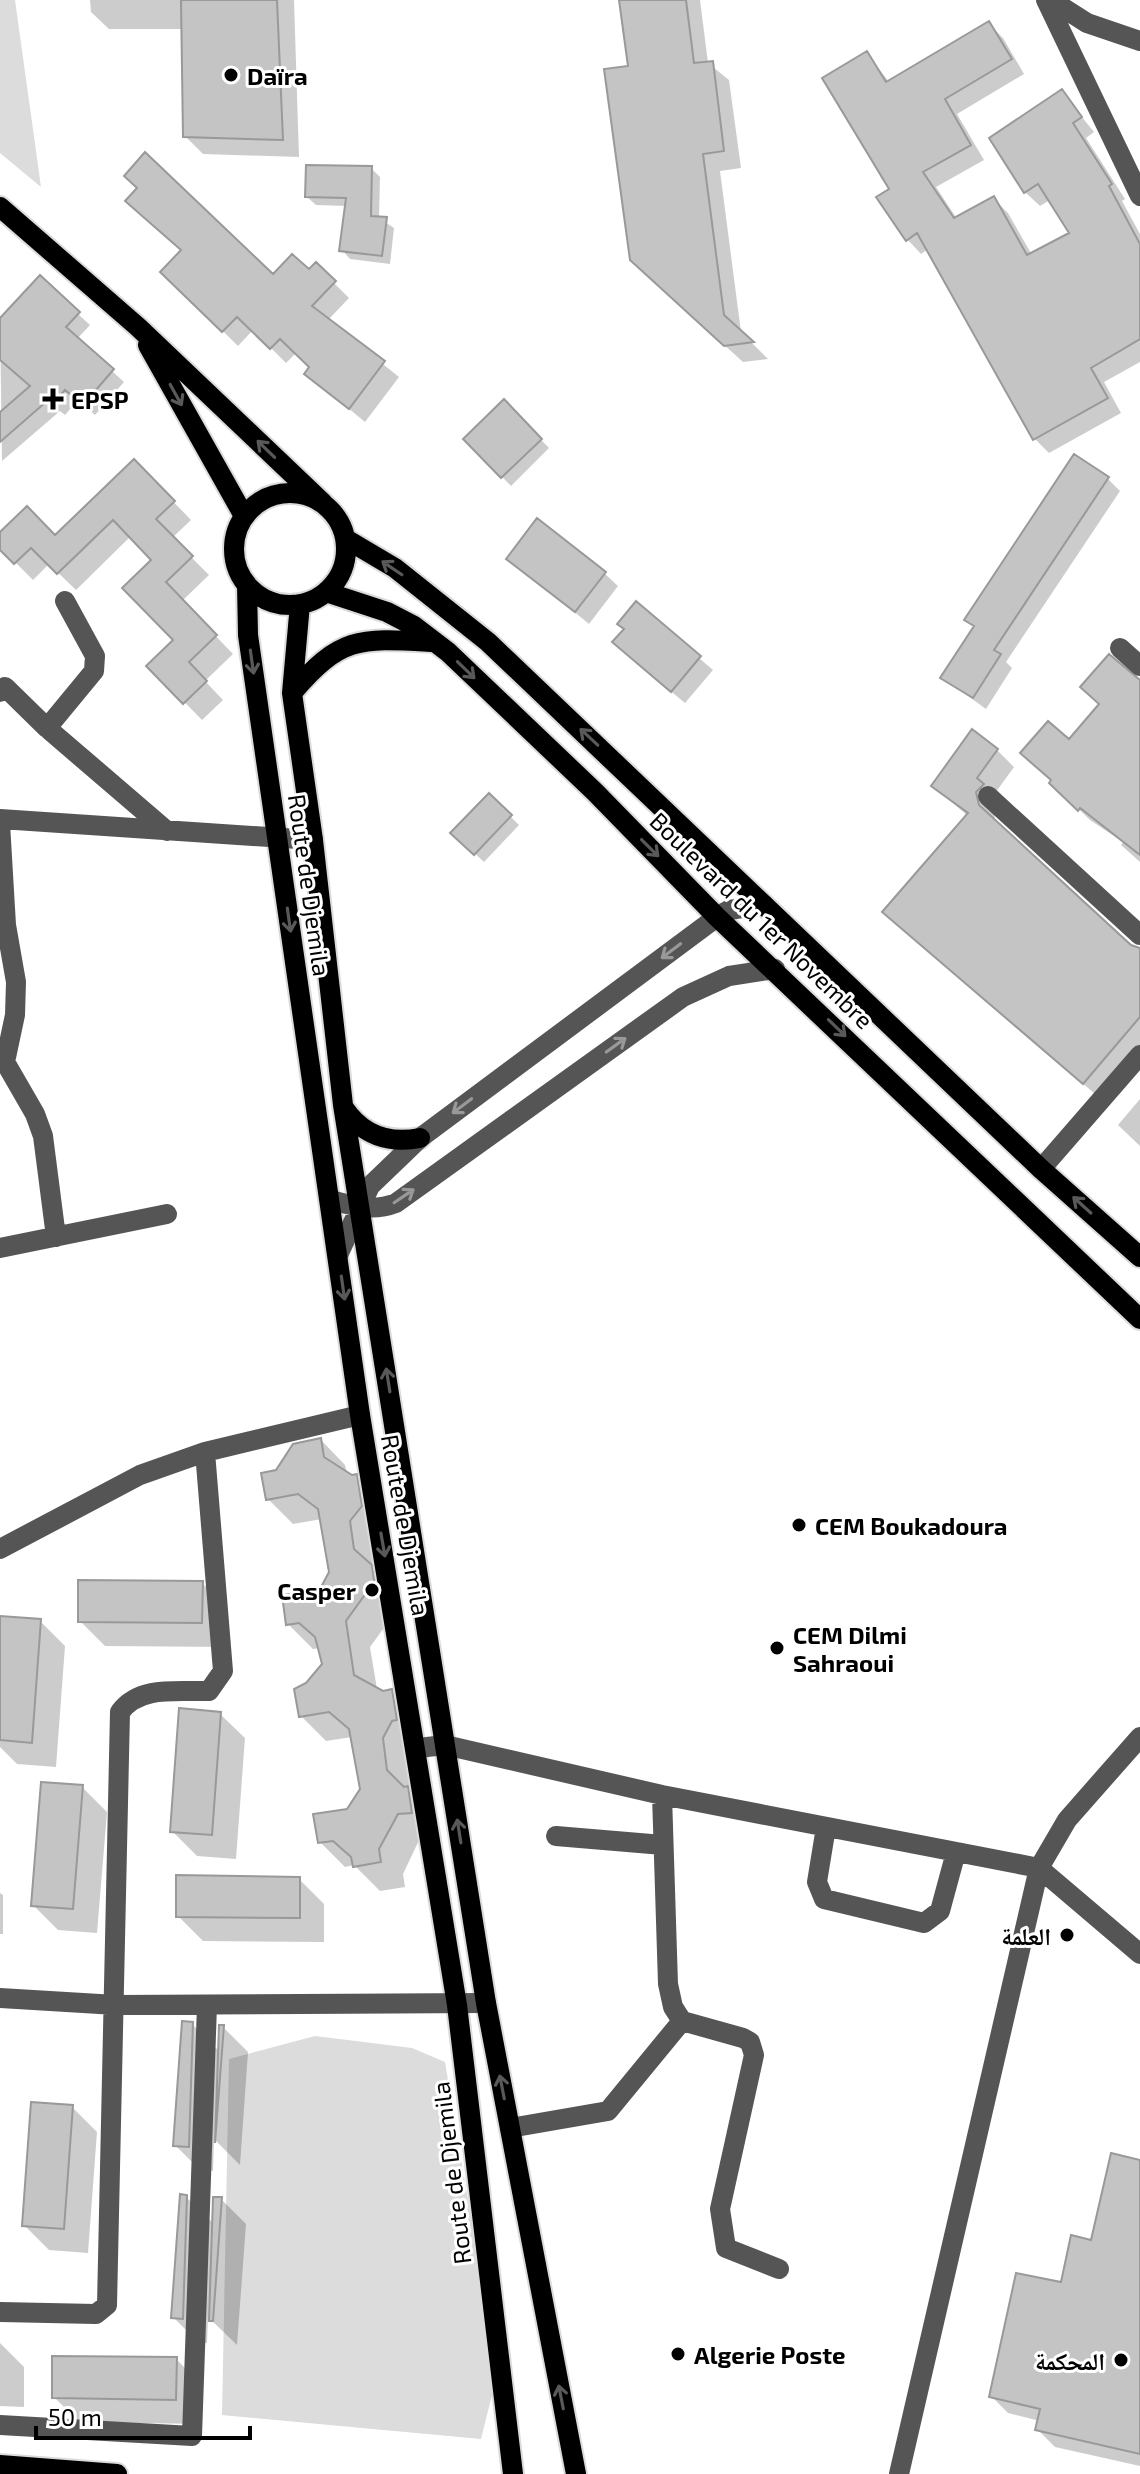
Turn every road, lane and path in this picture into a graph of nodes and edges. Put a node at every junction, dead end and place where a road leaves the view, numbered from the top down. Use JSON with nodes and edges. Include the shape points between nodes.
{"nodes":[{"id":1,"x":1049,"y":0,"type":"edge"},
{"id":2,"x":1140,"y":41,"type":"edge"},
{"id":3,"x":1140,"y":196,"type":"edge"},
{"id":4,"x":0,"y":207,"type":"edge"},
{"id":5,"x":138,"y":327,"type":"junction"},
{"id":6,"x":323,"y":503,"type":"junction"},
{"id":7,"x":244,"y":516,"type":"junction"},
{"id":8,"x":346,"y":539,"type":"junction"},
{"id":9,"x":247,"y":585,"type":"junction"},
{"id":10,"x":326,"y":592,"type":"junction"},
{"id":11,"x":65,"y":601,"type":"dead end"},
{"id":12,"x":300,"y":604,"type":"junction"},
{"id":13,"x":434,"y":642,"type":"junction"},
{"id":14,"x":1120,"y":648,"type":"dead end"},
{"id":15,"x":1140,"y":666,"type":"edge"},
{"id":16,"x":2,"y":687,"type":"edge"},
{"id":17,"x":292,"y":693,"type":"junction"},
{"id":18,"x":47,"y":728,"type":"junction"},
{"id":19,"x":619,"y":766,"type":"junction"},
{"id":20,"x":595,"y":792,"type":"junction"},
{"id":21,"x":988,"y":796,"type":"dead end"},
{"id":22,"x":0,"y":821,"type":"edge"},
{"id":23,"x":167,"y":831,"type":"junction"},
{"id":24,"x":277,"y":840,"type":"junction"},
{"id":25,"x":313,"y":840,"type":"junction"},
{"id":26,"x":764,"y":905,"type":"junction"},
{"id":27,"x":717,"y":917,"type":"junction"},
{"id":28,"x":3,"y":925,"type":"edge"},
{"id":29,"x":1140,"y":935,"type":"edge"},
{"id":30,"x":775,"y":969,"type":"junction"},
{"id":31,"x":1140,"y":1055,"type":"edge"},
{"id":32,"x":343,"y":1105,"type":"junction"},
{"id":33,"x":420,"y":1138,"type":"junction"},
{"id":34,"x":1041,"y":1169,"type":"junction"},
{"id":35,"x":331,"y":1200,"type":"junction"},
{"id":36,"x":360,"y":1208,"type":"junction"},
{"id":37,"x":167,"y":1214,"type":"dead end"},
{"id":38,"x":56,"y":1237,"type":"junction"},
{"id":39,"x":0,"y":1248,"type":"edge"},
{"id":40,"x":338,"y":1255,"type":"junction"},
{"id":41,"x":1140,"y":1257,"type":"edge"},
{"id":42,"x":1140,"y":1319,"type":"edge"},
{"id":43,"x":360,"y":1415,"type":"junction"},
{"id":44,"x":205,"y":1452,"type":"junction"},
{"id":45,"x":0,"y":1549,"type":"edge"},
{"id":46,"x":1140,"y":1737,"type":"edge"},
{"id":47,"x":445,"y":1745,"type":"junction"},
{"id":48,"x":418,"y":1748,"type":"junction"},
{"id":49,"x":662,"y":1795,"type":"junction"},
{"id":50,"x":826,"y":1827,"type":"junction"},
{"id":51,"x":556,"y":1836,"type":"dead end"},
{"id":52,"x":663,"y":1845,"type":"junction"},
{"id":53,"x":956,"y":1852,"type":"junction"},
{"id":54,"x":1039,"y":1868,"type":"junction"},
{"id":55,"x":1140,"y":1954,"type":"edge"},
{"id":56,"x":0,"y":1998,"type":"edge"},
{"id":57,"x":486,"y":2003,"type":"junction"},
{"id":58,"x":116,"y":2005,"type":"junction"},
{"id":59,"x":207,"y":2005,"type":"junction"},
{"id":60,"x":457,"y":2005,"type":"junction"},
{"id":61,"x":682,"y":2021,"type":"junction"},
{"id":62,"x":510,"y":2128,"type":"junction"},
{"id":63,"x":779,"y":2269,"type":"dead end"},
{"id":64,"x":0,"y":2312,"type":"edge"},
{"id":65,"x":0,"y":2425,"type":"edge"},
{"id":66,"x":0,"y":2465,"type":"edge"},
{"id":67,"x":117,"y":2474,"type":"edge"},
{"id":68,"x":513,"y":2474,"type":"edge"},
{"id":69,"x":576,"y":2474,"type":"edge"},
{"id":70,"x":899,"y":2474,"type":"edge"}],
"edges":[{"from":1,"to":2,"type":"street","via":[[1087,23]]},
{"from":1,"to":3,"type":"street"},
{"from":4,"to":5,"type":"main road"},
{"from":6,"to":5,"type":"main road","one_way":true},
{"from":5,"to":7,"type":"main road","one_way":true},
{"from":6,"to":7,"type":"main road","via":[[295,492],[280,493],[266,497]]},
{"from":6,"to":8,"type":"main road"},
{"from":7,"to":9,"type":"main road","via":[[234,558]]},
{"from":8,"to":10,"type":"main road","via":[[343,568]]},
{"from":19,"to":8,"type":"main road","name":"Boulevard du 1er Novembre","one_way":true,"via":[[488,642],[395,568]]},
{"from":9,"to":12,"type":"main road","via":[[270,602]]},
{"from":9,"to":24,"type":"main road","name":"Route de Djemila","one_way":true,"via":[[248,635]]},
{"from":10,"to":12,"type":"main road"},
{"from":10,"to":13,"type":"main road","name":"Boulevard du 1er Novembre","via":[[387,612]]},
{"from":11,"to":18,"type":"street","via":[[95,656],[94,671]]},
{"from":12,"to":17,"type":"main road","name":"Route de Djemila"},
{"from":13,"to":17,"type":"main road","via":[[358,641],[316,664]]},
{"from":13,"to":20,"type":"main road","name":"Boulevard du 1er Novembre","one_way":true},
{"from":14,"to":15,"type":"street"},
{"from":16,"to":18,"type":"street"},
{"from":17,"to":25,"type":"main road","name":"Route de Djemila"},
{"from":18,"to":23,"type":"street"},
{"from":19,"to":20,"type":"main road"},
{"from":19,"to":26,"type":"main road","name":"Boulevard du 1er Novembre"},
{"from":20,"to":27,"type":"main road","name":"Boulevard du 1er Novembre","one_way":true},
{"from":21,"to":29,"type":"street"},
{"from":22,"to":23,"type":"street"},
{"from":22,"to":28,"type":"street"},
{"from":23,"to":24,"type":"street"},
{"from":24,"to":25,"type":"street"},
{"from":24,"to":35,"type":"main road","name":"Route de Djemila","one_way":true},
{"from":25,"to":32,"type":"main road","name":"Route de Djemila"},
{"from":26,"to":27,"type":"street"},
{"from":26,"to":34,"type":"main road","name":"Boulevard du 1er Novembre"},
{"from":27,"to":30,"type":"main road","name":"Boulevard du 1er Novembre"},
{"from":27,"to":33,"type":"street","one_way":true},
{"from":28,"to":38,"type":"street","via":[[16,982],[5,1062],[43,1136]]},
{"from":36,"to":30,"type":"street","one_way":true,"via":[[396,1203],[683,997],[729,976]]},
{"from":30,"to":42,"type":"main road","name":"Boulevard du 1er Novembre","one_way":true},
{"from":31,"to":34,"type":"street"},
{"from":32,"to":33,"type":"main road","via":[[351,1118],[375,1135]]},
{"from":32,"to":36,"type":"main road","name":"Route de Djemila"},
{"from":33,"to":36,"type":"street","via":[[376,1179]]},
{"from":41,"to":34,"type":"main road","name":"Boulevard du 1er Novembre","one_way":true},
{"from":35,"to":36,"type":"street"},
{"from":35,"to":40,"type":"main road","name":"Route de Djemila"},
{"from":36,"to":40,"type":"street"},
{"from":47,"to":36,"type":"main road","name":"Route de Djemila","one_way":true},
{"from":37,"to":38,"type":"street"},
{"from":38,"to":39,"type":"street"},
{"from":40,"to":43,"type":"main road","name":"Route de Djemila","one_way":true},
{"from":43,"to":44,"type":"street"},
{"from":43,"to":48,"type":"main road","name":"Route de Djemila","one_way":true},
{"from":44,"to":45,"type":"street","via":[[140,1475]]},
{"from":44,"to":58,"type":"street","via":[[223,1671],[209,1691],[147,1693],[130,1699],[120,1712]]},
{"from":46,"to":54,"type":"street","via":[[1067,1820]]},
{"from":47,"to":48,"type":"street"},
{"from":47,"to":49,"type":"street"},
{"from":57,"to":47,"type":"main road","name":"Route de Djemila","one_way":true},
{"from":48,"to":60,"type":"main road","name":"Route de Djemila"},
{"from":49,"to":50,"type":"street"},
{"from":49,"to":52,"type":"street"},
{"from":50,"to":53,"type":"street"},
{"from":50,"to":53,"type":"street","via":[[817,1882],[824,1899],[924,1923],[940,1911]]},
{"from":51,"to":52,"type":"street"},
{"from":52,"to":61,"type":"street","via":[[668,1984]]},
{"from":53,"to":54,"type":"street"},
{"from":54,"to":55,"type":"street"},
{"from":54,"to":70,"type":"street"},
{"from":56,"to":58,"type":"street"},
{"from":57,"to":60,"type":"street"},
{"from":62,"to":57,"type":"main road","name":"Route de Djemila","one_way":true},
{"from":58,"to":59,"type":"street"},
{"from":58,"to":64,"type":"street","via":[[107,2305],[96,2314]]},
{"from":59,"to":60,"type":"street"},
{"from":59,"to":65,"type":"street","via":[[192,2436]]},
{"from":60,"to":68,"type":"main road","name":"Route de Djemila"},
{"from":61,"to":62,"type":"street","via":[[608,2111]]},
{"from":61,"to":63,"type":"street","via":[[750,2042],[754,2055],[720,2209],[726,2248]]},
{"from":69,"to":62,"type":"main road","name":"Route de Djemila","one_way":true},
{"from":66,"to":67,"type":"main road"}]}
